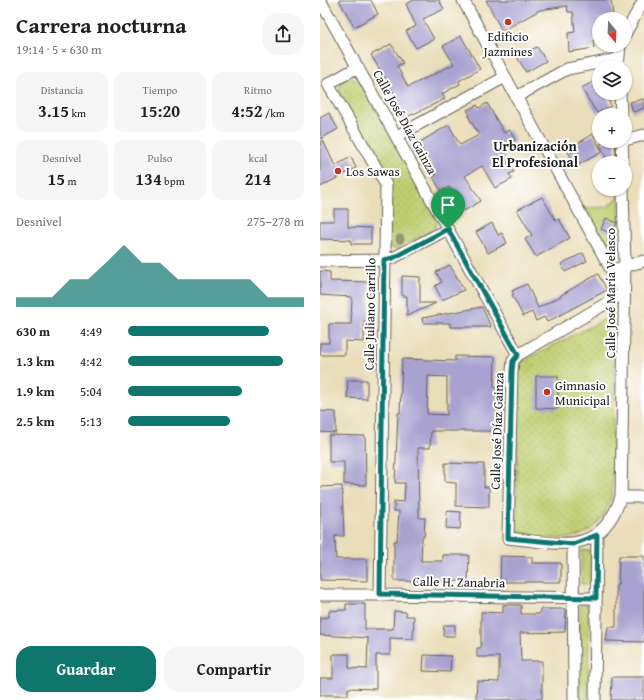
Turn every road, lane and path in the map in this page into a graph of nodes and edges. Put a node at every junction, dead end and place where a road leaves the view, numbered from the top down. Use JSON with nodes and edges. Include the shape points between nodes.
{"nodes":[{"id":1,"x":320,"y":0,"type":"edge"},
{"id":2,"x":462,"y":0,"type":"edge"},
{"id":3,"x":644,"y":0,"type":"edge"},
{"id":4,"x":632,"y":21,"type":"edge"},
{"id":5,"x":592,"y":66,"type":"edge"},
{"id":6,"x":358,"y":67,"type":"junction"},
{"id":7,"x":505,"y":77,"type":"junction"},
{"id":8,"x":516,"y":97,"type":"junction"},
{"id":9,"x":644,"y":135,"type":"edge"},
{"id":10,"x":397,"y":136,"type":"junction"},
{"id":11,"x":632,"y":138,"type":"edge"},
{"id":12,"x":623,"y":196,"type":"edge"},
{"id":13,"x":448,"y":229,"type":"junction"},
{"id":14,"x":384,"y":260,"type":"junction"},
{"id":15,"x":320,"y":261,"type":"edge"},
{"id":16,"x":644,"y":261,"type":"edge"},
{"id":17,"x":625,"y":266,"type":"junction"},
{"id":18,"x":611,"y":271,"type":"junction"},
{"id":19,"x":624,"y":293,"type":"junction"},
{"id":20,"x":518,"y":355,"type":"junction"},
{"id":21,"x":621,"y":497,"type":"junction"},
{"id":22,"x":644,"y":497,"type":"edge"},
{"id":23,"x":597,"y":535,"type":"junction"},
{"id":24,"x":573,"y":544,"type":"junction"},
{"id":25,"x":380,"y":594,"type":"junction"},
{"id":26,"x":320,"y":596,"type":"edge"},
{"id":27,"x":573,"y":598,"type":"junction"},
{"id":28,"x":596,"y":598,"type":"junction"},
{"id":29,"x":574,"y":700,"type":"edge"},
{"id":30,"x":595,"y":700,"type":"edge"}],
"edges":[{"from":1,"to":6,"type":"street","name":"Calle José Díaz Gainza"},
{"from":2,"to":7,"type":"street"},
{"from":3,"to":4,"type":"street"},
{"from":5,"to":8,"type":"street","via":[[567,69]]},
{"from":6,"to":10,"type":"street","name":"Calle José Díaz Gainza"},
{"from":6,"to":14,"type":"street","name":"Calle Juliano Carrillo","via":[[328,84],[386,185]]},
{"from":7,"to":8,"type":"street"},
{"from":7,"to":10,"type":"street"},
{"from":8,"to":18,"type":"street"},
{"from":9,"to":11,"type":"street"},
{"from":10,"to":13,"type":"street","name":"Calle José Díaz Gainza"},
{"from":12,"to":17,"type":"street","name":"Calle José María Velasco"},
{"from":13,"to":14,"type":"street","via":[[393,258]]},
{"from":13,"to":20,"type":"street","name":"Calle José Díaz Gainza"},
{"from":14,"to":15,"type":"street"},
{"from":14,"to":25,"type":"street","name":"Calle Juliano Carrillo"},
{"from":16,"to":17,"type":"street"},
{"from":17,"to":18,"type":"street"},
{"from":17,"to":19,"type":"street","name":"Calle José María Velasco"},
{"from":18,"to":19,"type":"street"},
{"from":19,"to":20,"type":"street"},
{"from":19,"to":21,"type":"street","name":"Calle José María Velasco"},
{"from":20,"to":24,"type":"street","name":"Calle José Díaz Gainza","via":[[513,361],[512,371],[508,538]]},
{"from":21,"to":22,"type":"street"},
{"from":21,"to":23,"type":"street","name":"Calle José María Velasco","via":[[616,513]]},
{"from":23,"to":24,"type":"street","name":"Calle José María Velasco"},
{"from":23,"to":28,"type":"street"},
{"from":24,"to":27,"type":"street"},
{"from":25,"to":26,"type":"street","name":"Calle H. Zanabria"},
{"from":25,"to":27,"type":"street","name":"Calle H. Zanabria"},
{"from":27,"to":28,"type":"street","name":"Calle H. Zanabria"},
{"from":27,"to":29,"type":"street"},
{"from":28,"to":30,"type":"street"}]}
